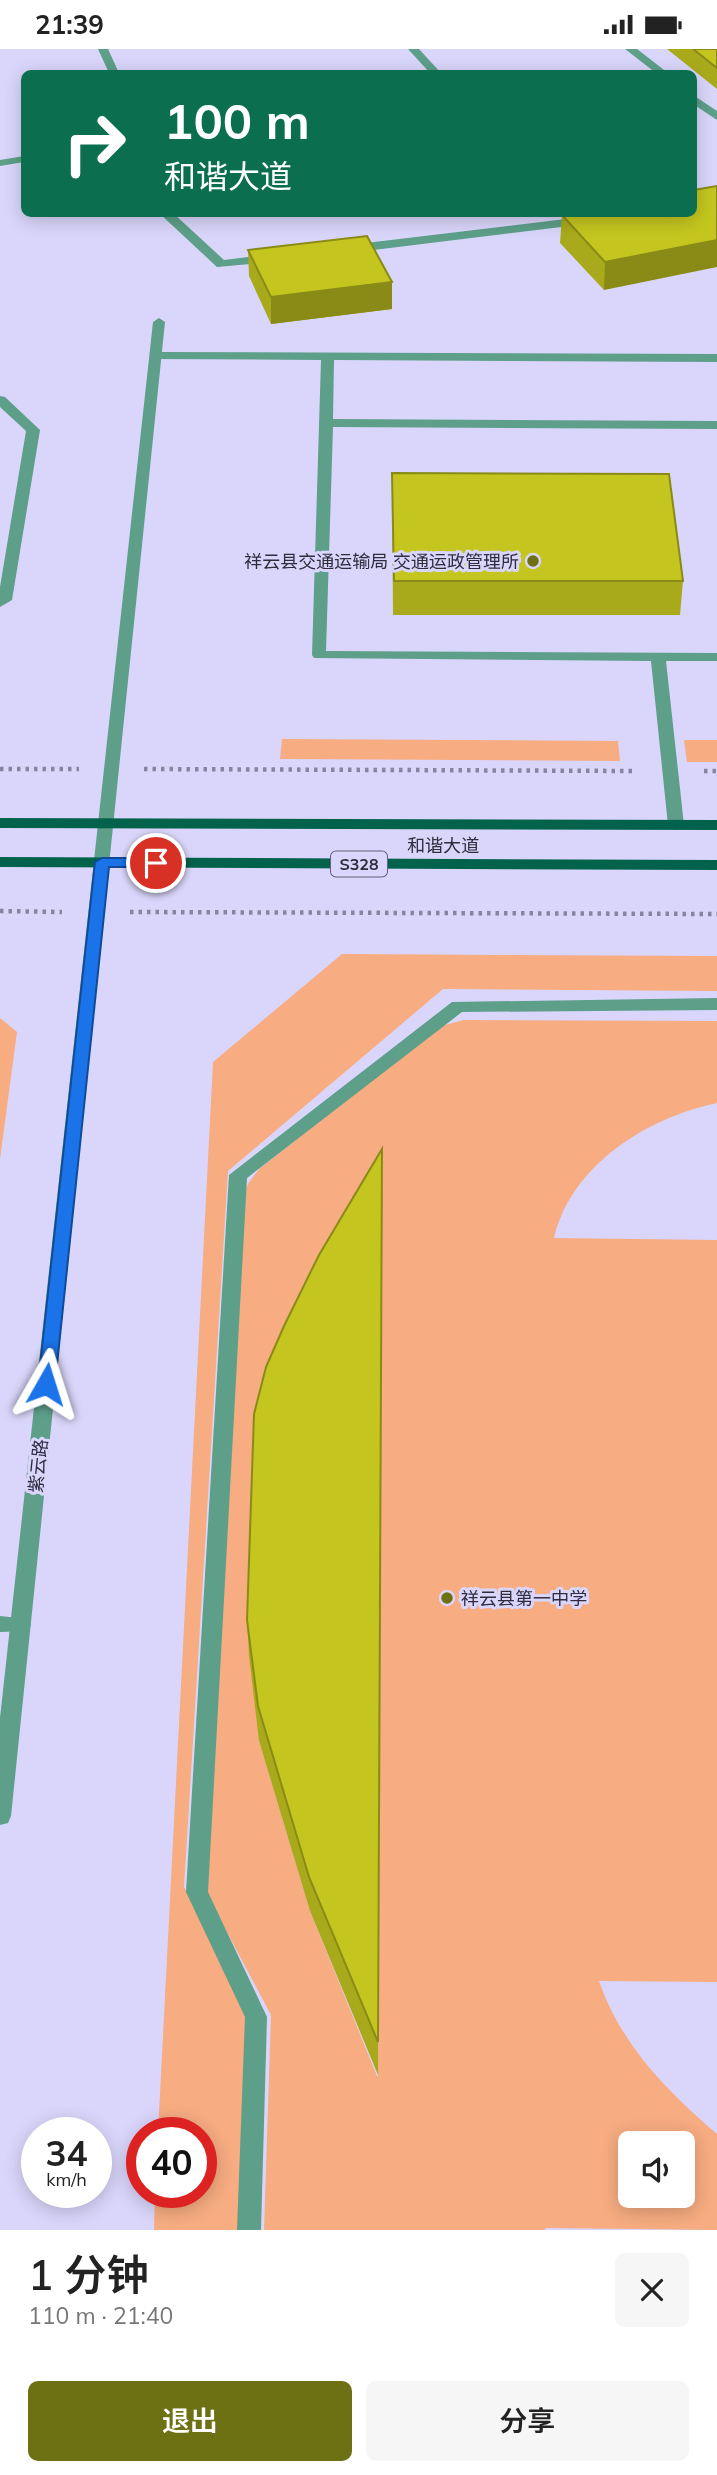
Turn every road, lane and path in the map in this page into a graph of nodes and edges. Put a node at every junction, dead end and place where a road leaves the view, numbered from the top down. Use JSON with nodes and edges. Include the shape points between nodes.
{"nodes":[{"id":1,"x":103,"y":49,"type":"edge"},
{"id":2,"x":413,"y":49,"type":"edge"},
{"id":3,"x":631,"y":49,"type":"edge"},
{"id":4,"x":113,"y":70,"type":"edge"},
{"id":5,"x":433,"y":70,"type":"edge"},
{"id":6,"x":658,"y":70,"type":"edge"},
{"id":7,"x":697,"y":101,"type":"edge"},
{"id":8,"x":717,"y":117,"type":"edge"},
{"id":9,"x":21,"y":160,"type":"edge"},
{"id":10,"x":0,"y":163,"type":"edge"},
{"id":11,"x":169,"y":217,"type":"edge"},
{"id":12,"x":567,"y":218,"type":"edge"},
{"id":13,"x":598,"y":219,"type":"edge"},
{"id":14,"x":342,"y":250,"type":"edge"},
{"id":15,"x":288,"y":256,"type":"edge"},
{"id":16,"x":159,"y":322,"type":"dead end"},
{"id":17,"x":156,"y":356,"type":"junction"},
{"id":18,"x":327,"y":357,"type":"junction"},
{"id":19,"x":717,"y":358,"type":"edge"},
{"id":20,"x":0,"y":401,"type":"edge"},
{"id":21,"x":326,"y":423,"type":"junction"},
{"id":22,"x":717,"y":425,"type":"edge"},
{"id":23,"x":0,"y":603,"type":"edge"},
{"id":24,"x":658,"y":657,"type":"junction"},
{"id":25,"x":717,"y":657,"type":"edge"},
{"id":26,"x":0,"y":769,"type":"edge"},
{"id":27,"x":112,"y":769,"type":"junction"},
{"id":28,"x":670,"y":771,"type":"junction"},
{"id":29,"x":717,"y":771,"type":"edge"},
{"id":30,"x":0,"y":823,"type":"edge"},
{"id":31,"x":106,"y":823,"type":"junction"},
{"id":32,"x":676,"y":825,"type":"junction"},
{"id":33,"x":717,"y":825,"type":"edge"},
{"id":34,"x":0,"y":862,"type":"edge"},
{"id":35,"x":102,"y":862,"type":"junction"},
{"id":36,"x":717,"y":865,"type":"edge"},
{"id":37,"x":0,"y":911,"type":"edge"},
{"id":38,"x":97,"y":912,"type":"junction"},
{"id":39,"x":717,"y":914,"type":"edge"},
{"id":40,"x":717,"y":1004,"type":"edge"},
{"id":41,"x":10,"y":1624,"type":"edge"},
{"id":42,"x":3,"y":1766,"type":"edge"},
{"id":43,"x":0,"y":1816,"type":"edge"},
{"id":44,"x":249,"y":2230,"type":"edge"}],
"edges":[{"from":1,"to":4,"type":"street"},
{"from":2,"to":5,"type":"street"},
{"from":3,"to":6,"type":"street"},
{"from":7,"to":8,"type":"street"},
{"from":9,"to":10,"type":"street"},
{"from":11,"to":15,"type":"street","via":[[221,264]]},
{"from":12,"to":13,"type":"street"},
{"from":12,"to":14,"type":"street"},
{"from":16,"to":17,"type":"street","name":"紫云路"},
{"from":17,"to":18,"type":"street"},
{"from":17,"to":27,"type":"street","name":"紫云路"},
{"from":18,"to":19,"type":"street"},
{"from":18,"to":21,"type":"street"},
{"from":20,"to":23,"type":"street","via":[[33,429],[5,600]]},
{"from":21,"to":22,"type":"street"},
{"from":21,"to":24,"type":"street","via":[[319,655]]},
{"from":24,"to":25,"type":"street"},
{"from":24,"to":28,"type":"street"},
{"from":26,"to":27,"type":"path"},
{"from":27,"to":28,"type":"path"},
{"from":27,"to":31,"type":"street","name":"紫云路"},
{"from":28,"to":29,"type":"path"},
{"from":28,"to":32,"type":"street"},
{"from":30,"to":31,"type":"main road","name":"和谐大道"},
{"from":31,"to":32,"type":"main road","name":"和谐大道"},
{"from":31,"to":35,"type":"street","name":"紫云路"},
{"from":32,"to":33,"type":"main road","name":"和谐大道"},
{"from":34,"to":35,"type":"main road","name":"和谐大道","number":"S328"},
{"from":35,"to":36,"type":"main road","name":"和谐大道","number":"S328"},
{"from":35,"to":38,"type":"street","name":"紫云路"},
{"from":37,"to":38,"type":"path"},
{"from":38,"to":39,"type":"path"},
{"from":38,"to":41,"type":"street","name":"紫云路"},
{"from":40,"to":44,"type":"street","via":[[458,1006],[239,1175],[197,1892],[256,2017]]},
{"from":41,"to":42,"type":"street","name":"紫云路"},
{"from":42,"to":43,"type":"street","name":"紫云路"}]}
